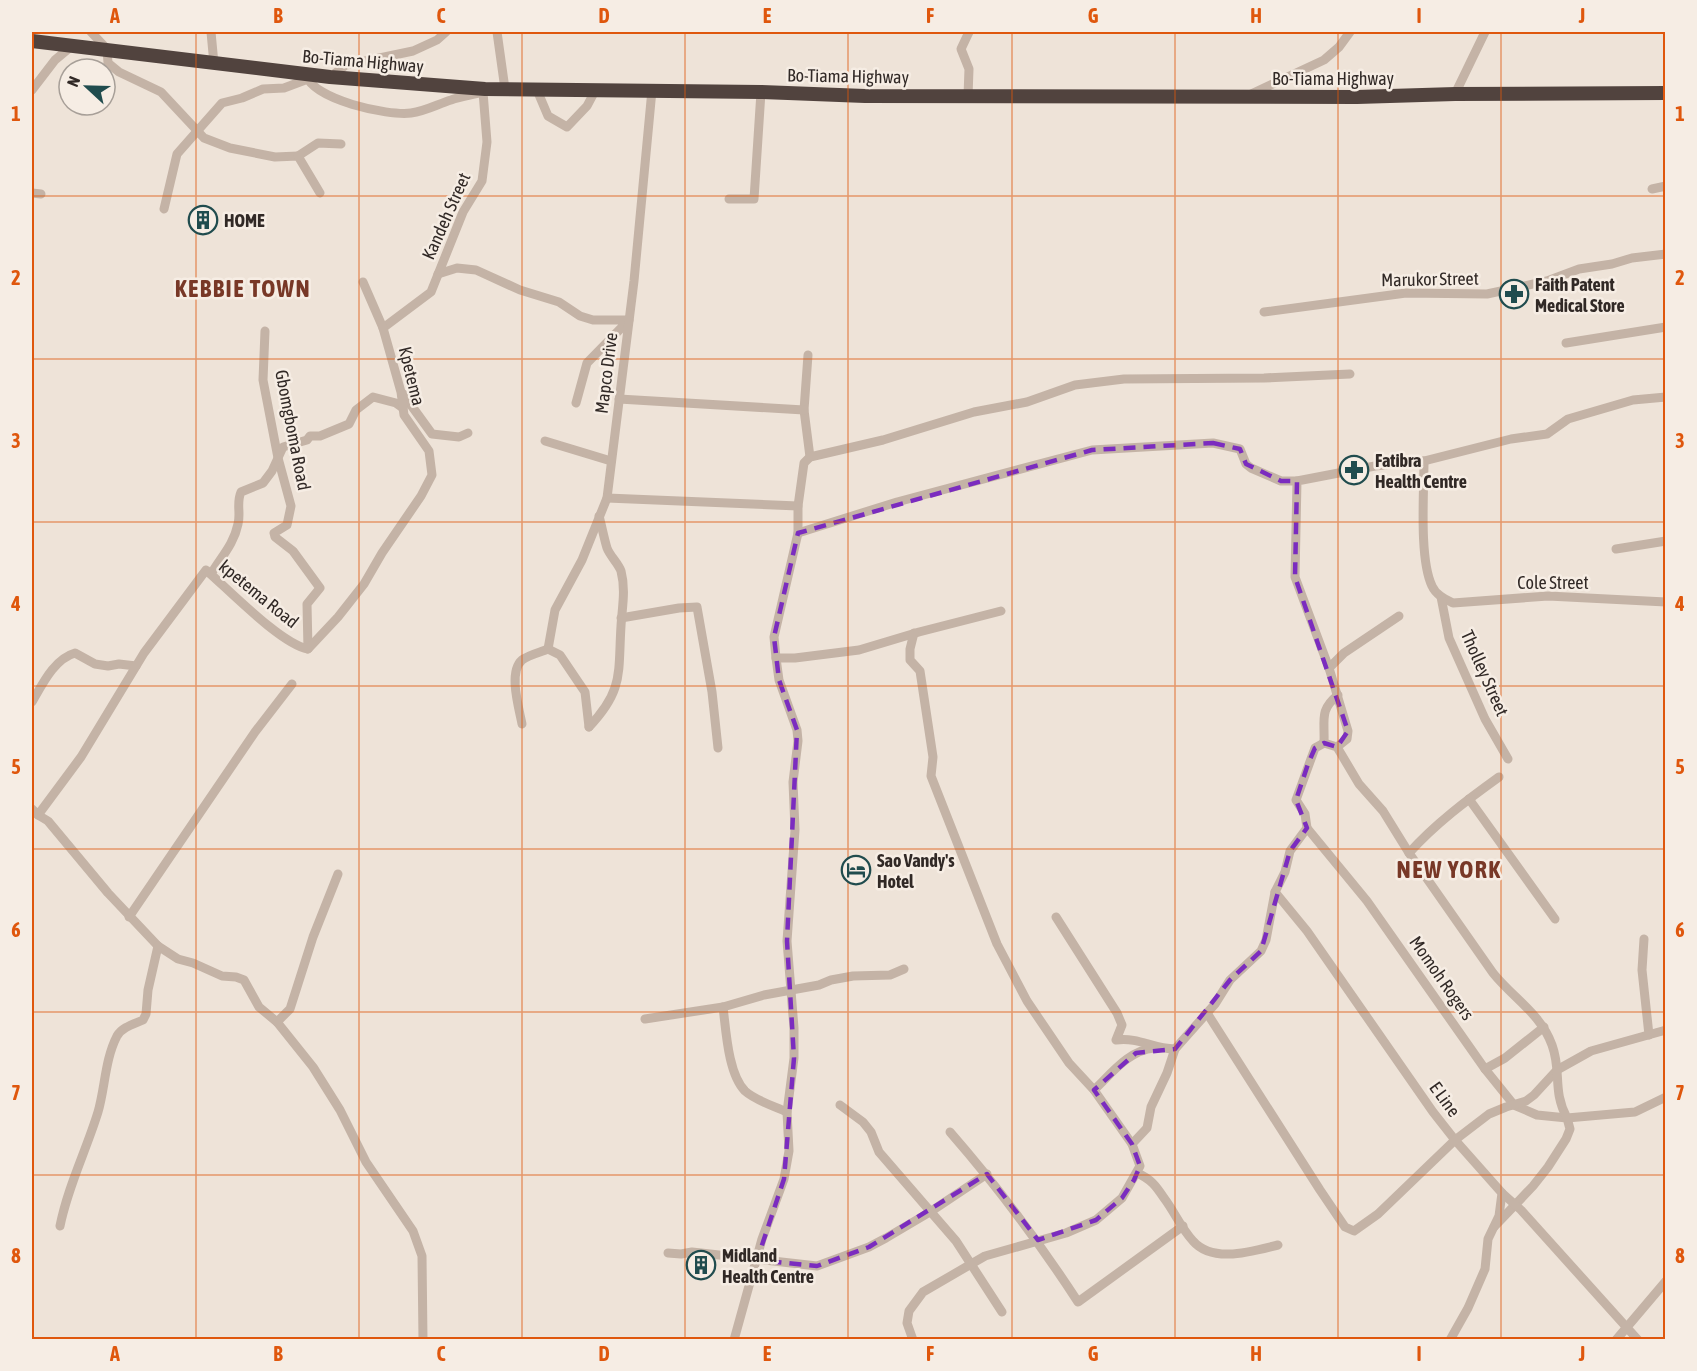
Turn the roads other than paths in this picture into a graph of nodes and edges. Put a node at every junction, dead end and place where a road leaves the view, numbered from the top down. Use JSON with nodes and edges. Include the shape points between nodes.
{"nodes":[{"id":1,"x":91,"y":32,"type":"edge"},
{"id":2,"x":211,"y":32,"type":"edge"},
{"id":3,"x":446,"y":32,"type":"edge"},
{"id":4,"x":497,"y":32,"type":"edge"},
{"id":5,"x":969,"y":32,"type":"edge"},
{"id":6,"x":1350,"y":32,"type":"edge"},
{"id":7,"x":1485,"y":32,"type":"edge"},
{"id":8,"x":32,"y":41,"type":"edge"},
{"id":9,"x":73,"y":45,"type":"junction"},
{"id":10,"x":107,"y":49,"type":"junction"},
{"id":11,"x":214,"y":64,"type":"junction"},
{"id":12,"x":307,"y":77,"type":"junction"},
{"id":13,"x":330,"y":77,"type":"junction"},
{"id":14,"x":505,"y":89,"type":"junction"},
{"id":15,"x":32,"y":90,"type":"edge"},
{"id":16,"x":537,"y":90,"type":"junction"},
{"id":17,"x":652,"y":90,"type":"junction"},
{"id":18,"x":484,"y":91,"type":"junction"},
{"id":19,"x":595,"y":91,"type":"junction"},
{"id":20,"x":761,"y":92,"type":"junction"},
{"id":21,"x":1665,"y":93,"type":"edge"},
{"id":22,"x":1455,"y":94,"type":"junction"},
{"id":23,"x":968,"y":96,"type":"junction"},
{"id":24,"x":1247,"y":96,"type":"junction"},
{"id":25,"x":197,"y":131,"type":"junction"},
{"id":26,"x":341,"y":144,"type":"dead end"},
{"id":27,"x":298,"y":156,"type":"junction"},
{"id":28,"x":1665,"y":186,"type":"edge"},
{"id":29,"x":1652,"y":189,"type":"dead end"},
{"id":30,"x":320,"y":193,"type":"dead end"},
{"id":31,"x":729,"y":199,"type":"dead end"},
{"id":32,"x":164,"y":209,"type":"dead end"},
{"id":33,"x":1665,"y":254,"type":"edge"},
{"id":34,"x":438,"y":274,"type":"junction"},
{"id":35,"x":363,"y":282,"type":"dead end"},
{"id":36,"x":1264,"y":312,"type":"dead end"},
{"id":37,"x":629,"y":320,"type":"junction"},
{"id":38,"x":1665,"y":327,"type":"edge"},
{"id":39,"x":383,"y":328,"type":"junction"},
{"id":40,"x":265,"y":332,"type":"dead end"},
{"id":41,"x":1566,"y":343,"type":"dead end"},
{"id":42,"x":808,"y":355,"type":"dead end"},
{"id":43,"x":1350,"y":374,"type":"dead end"},
{"id":44,"x":401,"y":392,"type":"junction"},
{"id":45,"x":1665,"y":397,"type":"edge"},
{"id":46,"x":619,"y":399,"type":"junction"},
{"id":47,"x":576,"y":403,"type":"dead end"},
{"id":48,"x":403,"y":408,"type":"junction"},
{"id":49,"x":804,"y":410,"type":"junction"},
{"id":50,"x":468,"y":433,"type":"dead end"},
{"id":51,"x":544,"y":441,"type":"dead end"},
{"id":52,"x":810,"y":457,"type":"junction"},
{"id":53,"x":278,"y":458,"type":"junction"},
{"id":54,"x":1424,"y":460,"type":"junction"},
{"id":55,"x":611,"y":461,"type":"junction"},
{"id":56,"x":432,"y":475,"type":"joint"},
{"id":57,"x":1297,"y":481,"type":"junction"},
{"id":58,"x":607,"y":498,"type":"junction"},
{"id":59,"x":798,"y":506,"type":"junction"},
{"id":60,"x":599,"y":516,"type":"junction"},
{"id":61,"x":798,"y":533,"type":"junction"},
{"id":62,"x":1665,"y":541,"type":"edge"},
{"id":63,"x":1616,"y":549,"type":"dead end"},
{"id":64,"x":211,"y":574,"type":"junction"},
{"id":65,"x":1441,"y":597,"type":"junction"},
{"id":66,"x":1665,"y":602,"type":"edge"},
{"id":67,"x":1001,"y":611,"type":"dead end"},
{"id":68,"x":1399,"y":616,"type":"dead end"},
{"id":69,"x":621,"y":618,"type":"junction"},
{"id":70,"x":914,"y":633,"type":"junction"},
{"id":71,"x":308,"y":649,"type":"junction"},
{"id":72,"x":548,"y":649,"type":"junction"},
{"id":73,"x":776,"y":658,"type":"junction"},
{"id":74,"x":136,"y":666,"type":"junction"},
{"id":75,"x":1329,"y":668,"type":"junction"},
{"id":76,"x":292,"y":684,"type":"dead end"},
{"id":77,"x":1338,"y":695,"type":"junction"},
{"id":78,"x":32,"y":702,"type":"edge"},
{"id":79,"x":522,"y":724,"type":"dead end"},
{"id":80,"x":1324,"y":743,"type":"junction"},
{"id":81,"x":1337,"y":747,"type":"junction"},
{"id":82,"x":718,"y":748,"type":"dead end"},
{"id":83,"x":1508,"y":759,"type":"dead end"},
{"id":84,"x":1499,"y":777,"type":"dead end"},
{"id":85,"x":1469,"y":799,"type":"junction"},
{"id":86,"x":35,"y":812,"type":"edge"},
{"id":87,"x":1307,"y":828,"type":"junction"},
{"id":88,"x":1409,"y":853,"type":"junction"},
{"id":89,"x":338,"y":874,"type":"dead end"},
{"id":90,"x":1275,"y":892,"type":"junction"},
{"id":91,"x":129,"y":917,"type":"junction"},
{"id":92,"x":1056,"y":917,"type":"dead end"},
{"id":93,"x":1556,"y":919,"type":"dead end"},
{"id":94,"x":1644,"y":939,"type":"dead end"},
{"id":95,"x":158,"y":946,"type":"junction"},
{"id":96,"x":904,"y":969,"type":"dead end"},
{"id":97,"x":791,"y":992,"type":"junction"},
{"id":98,"x":723,"y":1007,"type":"junction"},
{"id":99,"x":1207,"y":1013,"type":"junction"},
{"id":100,"x":645,"y":1019,"type":"dead end"},
{"id":101,"x":278,"y":1022,"type":"junction"},
{"id":102,"x":1544,"y":1027,"type":"junction"},
{"id":103,"x":1665,"y":1030,"type":"edge"},
{"id":104,"x":1649,"y":1035,"type":"junction"},
{"id":105,"x":1158,"y":1048,"type":"junction"},
{"id":106,"x":1174,"y":1049,"type":"junction"},
{"id":107,"x":1485,"y":1069,"type":"junction"},
{"id":108,"x":1557,"y":1070,"type":"junction"},
{"id":109,"x":1094,"y":1090,"type":"junction"},
{"id":110,"x":1665,"y":1097,"type":"edge"},
{"id":111,"x":840,"y":1105,"type":"dead end"},
{"id":112,"x":1514,"y":1105,"type":"junction"},
{"id":113,"x":787,"y":1112,"type":"junction"},
{"id":114,"x":1567,"y":1118,"type":"junction"},
{"id":115,"x":950,"y":1132,"type":"dead end"},
{"id":116,"x":1455,"y":1140,"type":"junction"},
{"id":117,"x":1132,"y":1144,"type":"junction"},
{"id":118,"x":1137,"y":1173,"type":"junction"},
{"id":119,"x":987,"y":1174,"type":"junction"},
{"id":120,"x":1502,"y":1193,"type":"junction"},
{"id":121,"x":1515,"y":1205,"type":"junction"},
{"id":122,"x":930,"y":1212,"type":"junction"},
{"id":123,"x":60,"y":1226,"type":"dead end"},
{"id":124,"x":1183,"y":1226,"type":"junction"},
{"id":125,"x":1494,"y":1227,"type":"junction"},
{"id":126,"x":1038,"y":1240,"type":"junction"},
{"id":127,"x":1278,"y":1245,"type":"dead end"},
{"id":128,"x":668,"y":1253,"type":"dead end"},
{"id":129,"x":757,"y":1260,"type":"junction"},
{"id":130,"x":972,"y":1264,"type":"junction"},
{"id":131,"x":1665,"y":1281,"type":"edge"},
{"id":132,"x":1002,"y":1312,"type":"dead end"},
{"id":133,"x":1627,"y":1327,"type":"junction"},
{"id":134,"x":423,"y":1340,"type":"edge"},
{"id":135,"x":734,"y":1340,"type":"edge"},
{"id":136,"x":913,"y":1340,"type":"edge"},
{"id":137,"x":1450,"y":1340,"type":"edge"},
{"id":138,"x":1616,"y":1340,"type":"edge"},
{"id":139,"x":1638,"y":1340,"type":"edge"}],
"edges":[{"from":1,"to":10,"type":"street"},
{"from":2,"to":11,"type":"street"},
{"from":3,"to":13,"type":"street","via":[[413,51],[346,65]]},
{"from":4,"to":14,"type":"street"},
{"from":5,"to":23,"type":"street","via":[[961,49],[969,69]]},
{"from":6,"to":24,"type":"street","via":[[1324,60]]},
{"from":7,"to":22,"type":"street"},
{"from":8,"to":9,"type":"highway","name":"Bo-Tiama Highway"},
{"from":9,"to":10,"type":"highway","name":"Bo-Tiama Highway"},
{"from":9,"to":15,"type":"street","via":[[55,60]]},
{"from":10,"to":11,"type":"highway","name":"Bo-Tiama Highway"},
{"from":10,"to":25,"type":"street","via":[[108,63],[161,92]]},
{"from":11,"to":12,"type":"highway","name":"Bo-Tiama Highway"},
{"from":12,"to":13,"type":"highway","name":"Bo-Tiama Highway"},
{"from":12,"to":18,"type":"street","via":[[315,89],[334,99],[388,112],[411,113]]},
{"from":12,"to":25,"type":"street","via":[[284,88],[263,89],[222,104]]},
{"from":13,"to":18,"type":"highway","name":"Bo-Tiama Highway"},
{"from":14,"to":16,"type":"highway","name":"Bo-Tiama Highway"},
{"from":14,"to":18,"type":"highway","name":"Bo-Tiama Highway"},
{"from":16,"to":19,"type":"highway","name":"Bo-Tiama Highway"},
{"from":16,"to":19,"type":"street","via":[[548,116],[567,127]]},
{"from":17,"to":19,"type":"highway","name":"Bo-Tiama Highway"},
{"from":17,"to":20,"type":"highway","name":"Bo-Tiama Highway"},
{"from":17,"to":37,"type":"street","name":"Mapco Drive"},
{"from":18,"to":34,"type":"street","name":"Kandeh Street","via":[[487,142],[482,181],[463,212]]},
{"from":20,"to":23,"type":"highway","name":"Bo-Tiama Highway"},
{"from":20,"to":31,"type":"street","via":[[754,199]]},
{"from":21,"to":22,"type":"highway","name":"Bo-Tiama Highway"},
{"from":22,"to":24,"type":"highway","name":"Bo-Tiama Highway"},
{"from":23,"to":24,"type":"highway","name":"Bo-Tiama Highway"},
{"from":25,"to":27,"type":"street","via":[[204,138],[230,148],[275,157]]},
{"from":25,"to":32,"type":"street","via":[[177,154]]},
{"from":26,"to":27,"type":"street","via":[[318,143]]},
{"from":27,"to":30,"type":"street"},
{"from":28,"to":29,"type":"street"},
{"from":33,"to":36,"type":"street","name":"Marukor Street","via":[[1579,269],[1547,281],[1487,294],[1406,293]]},
{"from":34,"to":37,"type":"street","via":[[457,268],[476,270],[560,303],[580,316]]},
{"from":34,"to":39,"type":"street","name":"Kandeh Street","via":[[431,292]]},
{"from":35,"to":39,"type":"street","name":"Kpetema"},
{"from":37,"to":46,"type":"street","name":"Mapco Drive"},
{"from":37,"to":47,"type":"street","via":[[587,363]]},
{"from":38,"to":41,"type":"street"},
{"from":39,"to":44,"type":"street","name":"Kpetema"},
{"from":40,"to":53,"type":"street","name":"Gbomgboma Road","via":[[263,380]]},
{"from":42,"to":49,"type":"street"},
{"from":43,"to":52,"type":"street","via":[[1124,379],[1075,385],[1028,402],[974,412]]},
{"from":44,"to":48,"type":"street","name":"Kpetema"},
{"from":44,"to":50,"type":"street","via":[[432,434],[459,437]]},
{"from":45,"to":54,"type":"street","via":[[1633,400],[1568,418],[1548,434]]},
{"from":46,"to":49,"type":"street"},
{"from":46,"to":55,"type":"street","name":"Mapco Drive"},
{"from":48,"to":53,"type":"street","via":[[373,397],[356,410],[349,424],[283,447]]},
{"from":48,"to":56,"type":"street","name":"Kpetema","via":[[429,451]]},
{"from":49,"to":52,"type":"street"},
{"from":51,"to":55,"type":"street"},
{"from":52,"to":59,"type":"street","via":[[804,463]]},
{"from":53,"to":64,"type":"street","via":[[263,483],[238,497],[237,528],[228,552]]},
{"from":53,"to":71,"type":"street","name":"Gbomgboma Road","via":[[291,506],[287,525],[274,533],[275,537],[293,552],[320,588],[307,604]]},
{"from":54,"to":57,"type":"street"},
{"from":54,"to":65,"type":"street","name":"Tholley Street","via":[[1424,549],[1432,586]]},
{"from":55,"to":58,"type":"street","name":"Mapco Drive"},
{"from":56,"to":71,"type":"street","name":"kpetema Road","via":[[364,584]]},
{"from":57,"to":61,"type":"street","via":[[1281,481],[1251,468],[1240,448],[1214,443],[1092,450]]},
{"from":57,"to":75,"type":"street","via":[[1295,577]]},
{"from":58,"to":59,"type":"street"},
{"from":58,"to":60,"type":"street","name":"Mapco Drive"},
{"from":59,"to":61,"type":"street"},
{"from":60,"to":69,"type":"street","via":[[608,549],[621,570]]},
{"from":60,"to":72,"type":"street","name":"Mapco Drive","via":[[582,560],[555,610]]},
{"from":61,"to":73,"type":"street","via":[[774,637]]},
{"from":62,"to":63,"type":"street"},
{"from":64,"to":71,"type":"street","name":"kpetema Road","via":[[274,629]]},
{"from":64,"to":74,"type":"street","name":"kpetema Road","via":[[206,570]]},
{"from":65,"to":66,"type":"street","name":"Cole Street","via":[[1453,603],[1548,596]]},
{"from":65,"to":83,"type":"street","name":"Tholley Street","via":[[1449,638],[1485,719]]},
{"from":67,"to":70,"type":"street"},
{"from":68,"to":75,"type":"street","via":[[1344,653]]},
{"from":69,"to":72,"type":"street","via":[[616,687],[603,712],[589,727],[585,692],[560,655]]},
{"from":69,"to":82,"type":"street","via":[[697,608]]},
{"from":70,"to":73,"type":"street","via":[[859,650]]},
{"from":70,"to":109,"type":"street","via":[[910,660],[920,671],[935,790],[997,944],[1038,1017],[1069,1063]]},
{"from":72,"to":79,"type":"street","via":[[522,660],[516,670]]},
{"from":73,"to":97,"type":"street","via":[[779,680],[797,730],[787,941]]},
{"from":74,"to":78,"type":"street","via":[[95,664],[75,653],[67,655],[43,681]]},
{"from":74,"to":86,"type":"street","name":"kpetema Road","via":[[81,757]]},
{"from":75,"to":77,"type":"street"},
{"from":76,"to":91,"type":"street"},
{"from":77,"to":80,"type":"street","via":[[1324,712]]},
{"from":77,"to":81,"type":"street","via":[[1348,731],[1347,739]]},
{"from":80,"to":81,"type":"street"},
{"from":80,"to":87,"type":"street","name":"Momoh Rogers","via":[[1315,748],[1296,800],[1305,814]]},
{"from":81,"to":88,"type":"street"},
{"from":84,"to":85,"type":"street"},
{"from":85,"to":88,"type":"street"},
{"from":85,"to":93,"type":"street"},
{"from":86,"to":91,"type":"street","via":[[48,821]]},
{"from":87,"to":90,"type":"street","via":[[1290,851]]},
{"from":87,"to":107,"type":"street","name":"Momoh Rogers","via":[[1367,901]]},
{"from":88,"to":102,"type":"street","via":[[1493,973]]},
{"from":89,"to":101,"type":"street","via":[[290,1010]]},
{"from":90,"to":99,"type":"street","via":[[1262,951],[1230,980]]},
{"from":90,"to":116,"type":"street","name":"E Line"},
{"from":91,"to":95,"type":"street"},
{"from":92,"to":105,"type":"street","via":[[1117,1013],[1122,1025],[1116,1040],[1132,1039]]},
{"from":94,"to":104,"type":"street","via":[[1642,970]]},
{"from":95,"to":101,"type":"street","via":[[178,959],[244,980],[259,1007]]},
{"from":95,"to":123,"type":"street","via":[[146,1014],[117,1036],[93,1128]]},
{"from":96,"to":97,"type":"street","via":[[890,975],[853,976]]},
{"from":97,"to":98,"type":"street"},
{"from":97,"to":113,"type":"street","via":[[794,1058]]},
{"from":98,"to":100,"type":"street"},
{"from":98,"to":113,"type":"street","via":[[738,1081],[746,1092]]},
{"from":99,"to":106,"type":"street"},
{"from":99,"to":116,"type":"street","via":[[1345,1227],[1354,1231],[1378,1214]]},
{"from":101,"to":134,"type":"street","via":[[313,1067],[366,1162],[413,1231],[422,1256]]},
{"from":102,"to":107,"type":"street"},
{"from":102,"to":108,"type":"street"},
{"from":103,"to":104,"type":"street"},
{"from":104,"to":108,"type":"street","via":[[1591,1051]]},
{"from":105,"to":106,"type":"street"},
{"from":105,"to":109,"type":"street","via":[[1136,1053]]},
{"from":106,"to":117,"type":"street","via":[[1151,1107],[1147,1128]]},
{"from":107,"to":112,"type":"street","name":"Momoh Rogers"},
{"from":108,"to":112,"type":"street","via":[[1534,1095]]},
{"from":108,"to":114,"type":"street","via":[[1558,1099]]},
{"from":109,"to":117,"type":"street"},
{"from":110,"to":114,"type":"street","via":[[1635,1112]]},
{"from":111,"to":122,"type":"street","via":[[863,1122],[879,1152]]},
{"from":112,"to":114,"type":"street","via":[[1537,1115]]},
{"from":112,"to":116,"type":"street","via":[[1490,1114]]},
{"from":113,"to":129,"type":"street","via":[[789,1140],[784,1179]]},
{"from":114,"to":121,"type":"street","via":[[1570,1129],[1566,1139]]},
{"from":115,"to":119,"type":"street"},
{"from":116,"to":120,"type":"street","name":"E Line"},
{"from":117,"to":118,"type":"street","via":[[1140,1166]]},
{"from":118,"to":124,"type":"street","via":[[1153,1181]]},
{"from":118,"to":126,"type":"street","via":[[1122,1198],[1096,1220]]},
{"from":119,"to":122,"type":"street"},
{"from":119,"to":126,"type":"street"},
{"from":120,"to":121,"type":"street","name":"E Line"},
{"from":120,"to":125,"type":"street"},
{"from":121,"to":125,"type":"street"},
{"from":121,"to":133,"type":"street","name":"E Line"},
{"from":122,"to":129,"type":"street","via":[[869,1248],[817,1266]]},
{"from":122,"to":130,"type":"street"},
{"from":124,"to":126,"type":"street","via":[[1078,1302]]},
{"from":124,"to":127,"type":"street","via":[[1195,1244],[1210,1252],[1240,1253]]},
{"from":125,"to":137,"type":"street","via":[[1488,1239],[1485,1269]]},
{"from":126,"to":130,"type":"street","via":[[1004,1249]]},
{"from":128,"to":129,"type":"street"},
{"from":129,"to":135,"type":"street"},
{"from":130,"to":132,"type":"street"},
{"from":130,"to":136,"type":"street","via":[[923,1292],[909,1311],[907,1323]]},
{"from":131,"to":133,"type":"street"},
{"from":133,"to":138,"type":"street"},
{"from":133,"to":139,"type":"street","name":"E Line"}]}
